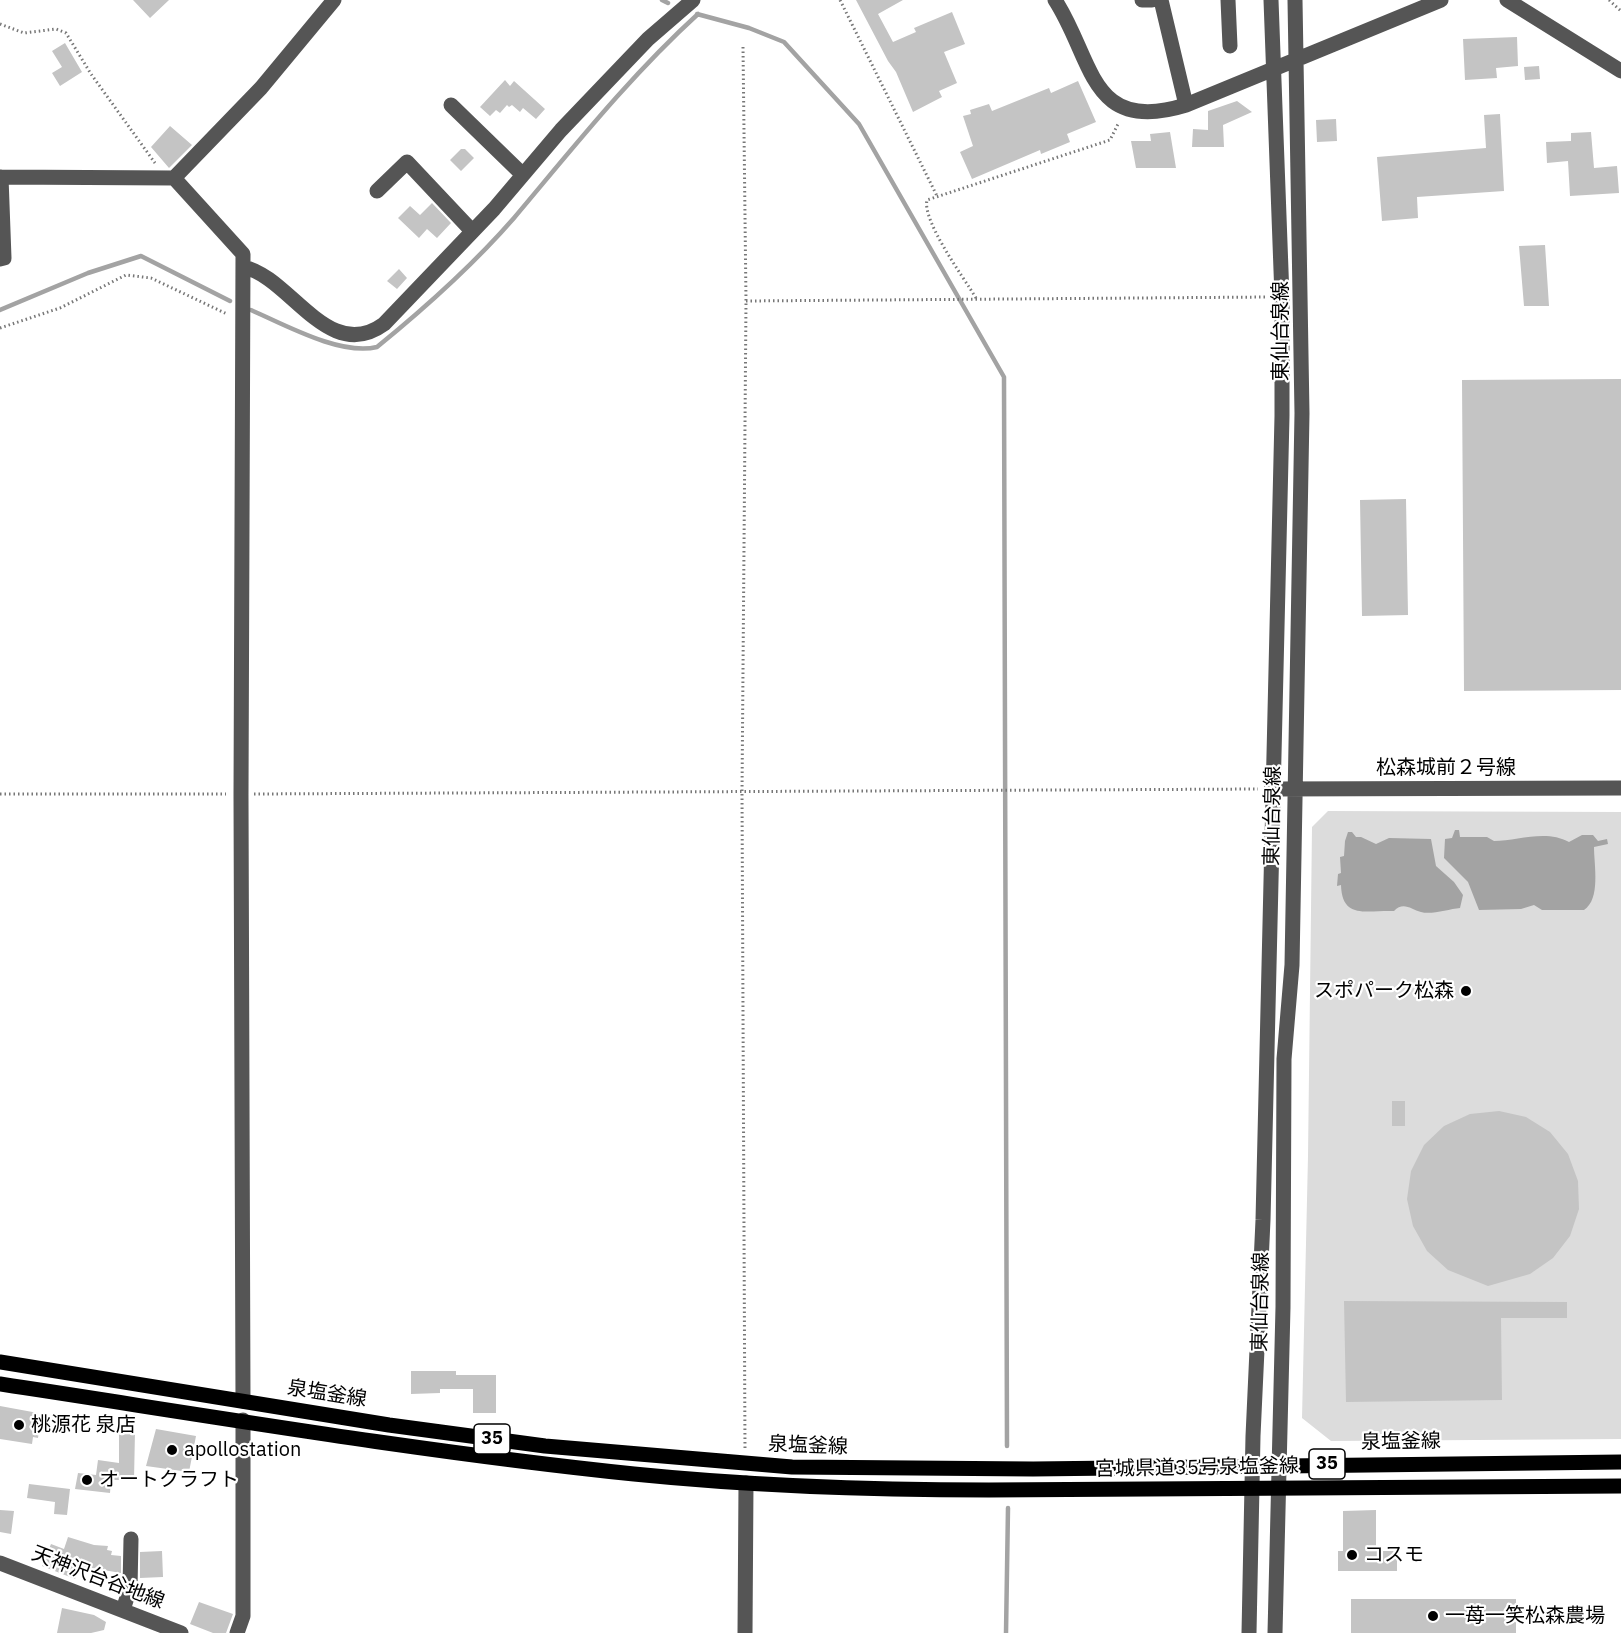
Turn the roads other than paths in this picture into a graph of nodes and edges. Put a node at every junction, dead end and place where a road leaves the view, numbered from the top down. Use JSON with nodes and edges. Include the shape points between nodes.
{"nodes":[{"id":1,"x":334,"y":0,"type":"edge"},
{"id":2,"x":693,"y":0,"type":"edge"},
{"id":3,"x":1055,"y":0,"type":"edge"},
{"id":4,"x":1142,"y":0,"type":"edge"},
{"id":5,"x":1152,"y":0,"type":"edge"},
{"id":6,"x":1161,"y":0,"type":"edge"},
{"id":7,"x":1228,"y":0,"type":"edge"},
{"id":8,"x":1271,"y":0,"type":"edge"},
{"id":9,"x":1295,"y":0,"type":"edge"},
{"id":10,"x":1508,"y":0,"type":"edge"},
{"id":11,"x":1436,"y":1,"type":"edge"},
{"id":12,"x":1230,"y":46,"type":"dead end"},
{"id":13,"x":1297,"y":57,"type":"junction"},
{"id":14,"x":1272,"y":68,"type":"junction"},
{"id":15,"x":1621,"y":71,"type":"edge"},
{"id":16,"x":451,"y":105,"type":"dead end"},
{"id":17,"x":1186,"y":105,"type":"junction"},
{"id":18,"x":522,"y":174,"type":"junction"},
{"id":19,"x":1,"y":177,"type":"edge"},
{"id":20,"x":170,"y":178,"type":"junction"},
{"id":21,"x":376,"y":191,"type":"dead end"},
{"id":22,"x":472,"y":231,"type":"junction"},
{"id":23,"x":0,"y":259,"type":"edge"},
{"id":24,"x":243,"y":267,"type":"junction"},
{"id":25,"x":1621,"y":788,"type":"edge"},
{"id":26,"x":1271,"y":789,"type":"junction"},
{"id":27,"x":1294,"y":789,"type":"junction"},
{"id":28,"x":0,"y":1362,"type":"edge"},
{"id":29,"x":0,"y":1384,"type":"edge"},
{"id":30,"x":243,"y":1401,"type":"junction"},
{"id":31,"x":243,"y":1420,"type":"junction"},
{"id":32,"x":1621,"y":1462,"type":"edge"},
{"id":33,"x":1279,"y":1464,"type":"junction"},
{"id":34,"x":1252,"y":1465,"type":"junction"},
{"id":35,"x":746,"y":1483,"type":"junction"},
{"id":36,"x":1621,"y":1486,"type":"edge"},
{"id":37,"x":1252,"y":1488,"type":"junction"},
{"id":38,"x":1278,"y":1488,"type":"junction"},
{"id":39,"x":989,"y":1490,"type":"joint"},
{"id":40,"x":131,"y":1539,"type":"dead end"},
{"id":41,"x":0,"y":1563,"type":"edge"},
{"id":42,"x":123,"y":1610,"type":"junction"},
{"id":43,"x":181,"y":1633,"type":"edge"},
{"id":44,"x":237,"y":1633,"type":"edge"},
{"id":45,"x":745,"y":1633,"type":"edge"},
{"id":46,"x":1249,"y":1633,"type":"edge"},
{"id":47,"x":1275,"y":1633,"type":"edge"}],
"edges":[{"from":1,"to":20,"type":"street","via":[[261,88]]},
{"from":2,"to":18,"type":"street","via":[[648,39]]},
{"from":3,"to":17,"type":"street","via":[[1095,85],[1109,100],[1149,114]]},
{"from":4,"to":5,"type":"street"},
{"from":6,"to":17,"type":"street"},
{"from":7,"to":12,"type":"street"},
{"from":8,"to":14,"type":"street"},
{"from":9,"to":13,"type":"street","name":"東仙台泉線"},
{"from":10,"to":15,"type":"street"},
{"from":11,"to":13,"type":"street"},
{"from":13,"to":14,"type":"street"},
{"from":13,"to":27,"type":"street","name":"東仙台泉線","via":[[1302,413]]},
{"from":14,"to":17,"type":"street"},
{"from":14,"to":26,"type":"street","via":[[1282,297],[1282,416]]},
{"from":16,"to":18,"type":"street"},
{"from":18,"to":22,"type":"street"},
{"from":19,"to":20,"type":"street"},
{"from":19,"to":23,"type":"street","via":[[4,258]]},
{"from":20,"to":24,"type":"street","via":[[243,254]]},
{"from":21,"to":22,"type":"street","via":[[407,162]]},
{"from":22,"to":24,"type":"street","via":[[384,324],[359,335],[312,318],[256,269]]},
{"from":24,"to":30,"type":"street"},
{"from":25,"to":27,"type":"street","name":"松森城前２号線"},
{"from":26,"to":27,"type":"street","name":"松森城前２号線"},
{"from":26,"to":34,"type":"street","via":[[1263,1220]]},
{"from":27,"to":33,"type":"street","name":"東仙台泉線","via":[[1292,965],[1284,1059]]},
{"from":28,"to":30,"type":"main road","name":"泉塩釜線","number":"35"},
{"from":29,"to":31,"type":"main road","name":"泉塩釜線","number":"35"},
{"from":30,"to":34,"type":"main road","name":"泉塩釜線","number":"35","via":[[545,1446],[745,1464],[878,1469]]},
{"from":31,"to":35,"type":"main road","name":"泉塩釜線","number":"35","via":[[431,1450]]},
{"from":31,"to":44,"type":"street","via":[[243,1616]]},
{"from":32,"to":33,"type":"main road","name":"泉塩釜線","number":"35"},
{"from":33,"to":34,"type":"main road","name":"泉塩釜線","number":"35"},
{"from":33,"to":38,"type":"street","name":"東仙台泉線"},
{"from":34,"to":37,"type":"street"},
{"from":35,"to":39,"type":"main road","name":"泉塩釜線","number":"35"},
{"from":35,"to":45,"type":"street"},
{"from":36,"to":38,"type":"main road","name":"宮城県道35号泉塩釜線","number":"35"},
{"from":37,"to":38,"type":"main road","name":"宮城県道35号泉塩釜線","number":"35"},
{"from":37,"to":39,"type":"main road","name":"宮城県道35号泉塩釜線","number":"35"},
{"from":37,"to":46,"type":"street"},
{"from":38,"to":47,"type":"street","name":"東仙台泉線"},
{"from":40,"to":42,"type":"street","via":[[130,1588]]},
{"from":41,"to":42,"type":"street","name":"天神沢台谷地線"},
{"from":42,"to":43,"type":"street","name":"天神沢台谷地線"}]}
